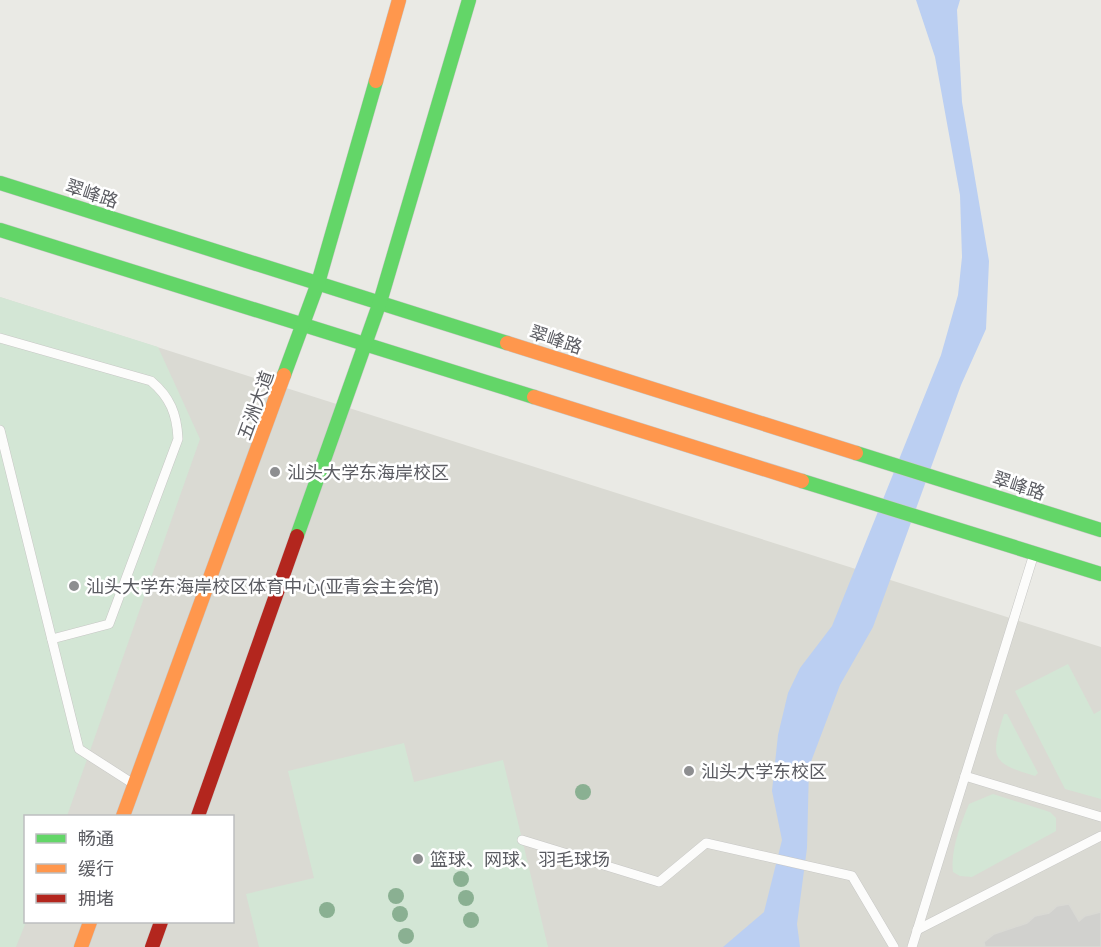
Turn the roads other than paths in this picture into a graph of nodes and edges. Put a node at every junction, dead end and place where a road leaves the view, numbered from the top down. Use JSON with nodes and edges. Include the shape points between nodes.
{"nodes":[{"id":1,"x":399,"y":0,"type":"edge"},
{"id":2,"x":469,"y":0,"type":"edge"},
{"id":3,"x":0,"y":183,"type":"edge"},
{"id":4,"x":0,"y":230,"type":"edge"},
{"id":5,"x":318,"y":283,"type":"junction"},
{"id":6,"x":380,"y":302,"type":"junction"},
{"id":7,"x":304,"y":325,"type":"junction"},
{"id":8,"x":0,"y":338,"type":"edge"},
{"id":9,"x":364,"y":344,"type":"junction"},
{"id":10,"x":0,"y":430,"type":"edge"},
{"id":11,"x":1101,"y":530,"type":"edge"},
{"id":12,"x":1034,"y":553,"type":"junction"},
{"id":13,"x":1101,"y":574,"type":"edge"},
{"id":14,"x":52,"y":639,"type":"junction"},
{"id":15,"x":965,"y":776,"type":"junction"},
{"id":16,"x":134,"y":784,"type":"junction"},
{"id":17,"x":123,"y":815,"type":"edge"},
{"id":18,"x":198,"y":815,"type":"edge"},
{"id":19,"x":1101,"y":817,"type":"edge"},
{"id":20,"x":1101,"y":836,"type":"edge"},
{"id":21,"x":522,"y":840,"type":"dead end"},
{"id":22,"x":89,"y":923,"type":"edge"},
{"id":23,"x":160,"y":923,"type":"edge"},
{"id":24,"x":917,"y":930,"type":"junction"},
{"id":25,"x":81,"y":947,"type":"edge"},
{"id":26,"x":153,"y":947,"type":"edge"},
{"id":27,"x":894,"y":947,"type":"edge"},
{"id":28,"x":912,"y":947,"type":"edge"}],
"edges":[{"from":1,"to":5,"type":"main road","name":"五洲大道"},
{"from":2,"to":6,"type":"main road"},
{"from":3,"to":5,"type":"main road","name":"翠峰路"},
{"from":4,"to":7,"type":"main road"},
{"from":5,"to":6,"type":"main road","name":"翠峰路"},
{"from":5,"to":7,"type":"main road","name":"五洲大道"},
{"from":6,"to":9,"type":"main road"},
{"from":6,"to":11,"type":"main road","name":"翠峰路"},
{"from":7,"to":9,"type":"main road"},
{"from":7,"to":16,"type":"main road","name":"五洲大道"},
{"from":8,"to":14,"type":"lane","via":[[151,381],[166,393],[178,425],[178,439],[109,624]]},
{"from":9,"to":12,"type":"main road"},
{"from":9,"to":18,"type":"main road"},
{"from":10,"to":14,"type":"lane"},
{"from":12,"to":13,"type":"main road"},
{"from":12,"to":15,"type":"lane"},
{"from":14,"to":16,"type":"lane","via":[[79,749]]},
{"from":15,"to":19,"type":"lane"},
{"from":15,"to":24,"type":"lane"},
{"from":16,"to":17,"type":"main road","name":"五洲大道"},
{"from":20,"to":24,"type":"lane"},
{"from":21,"to":27,"type":"lane","via":[[659,882],[706,843],[852,876]]},
{"from":22,"to":25,"type":"main road"},
{"from":23,"to":26,"type":"main road"},
{"from":24,"to":28,"type":"lane"}]}
